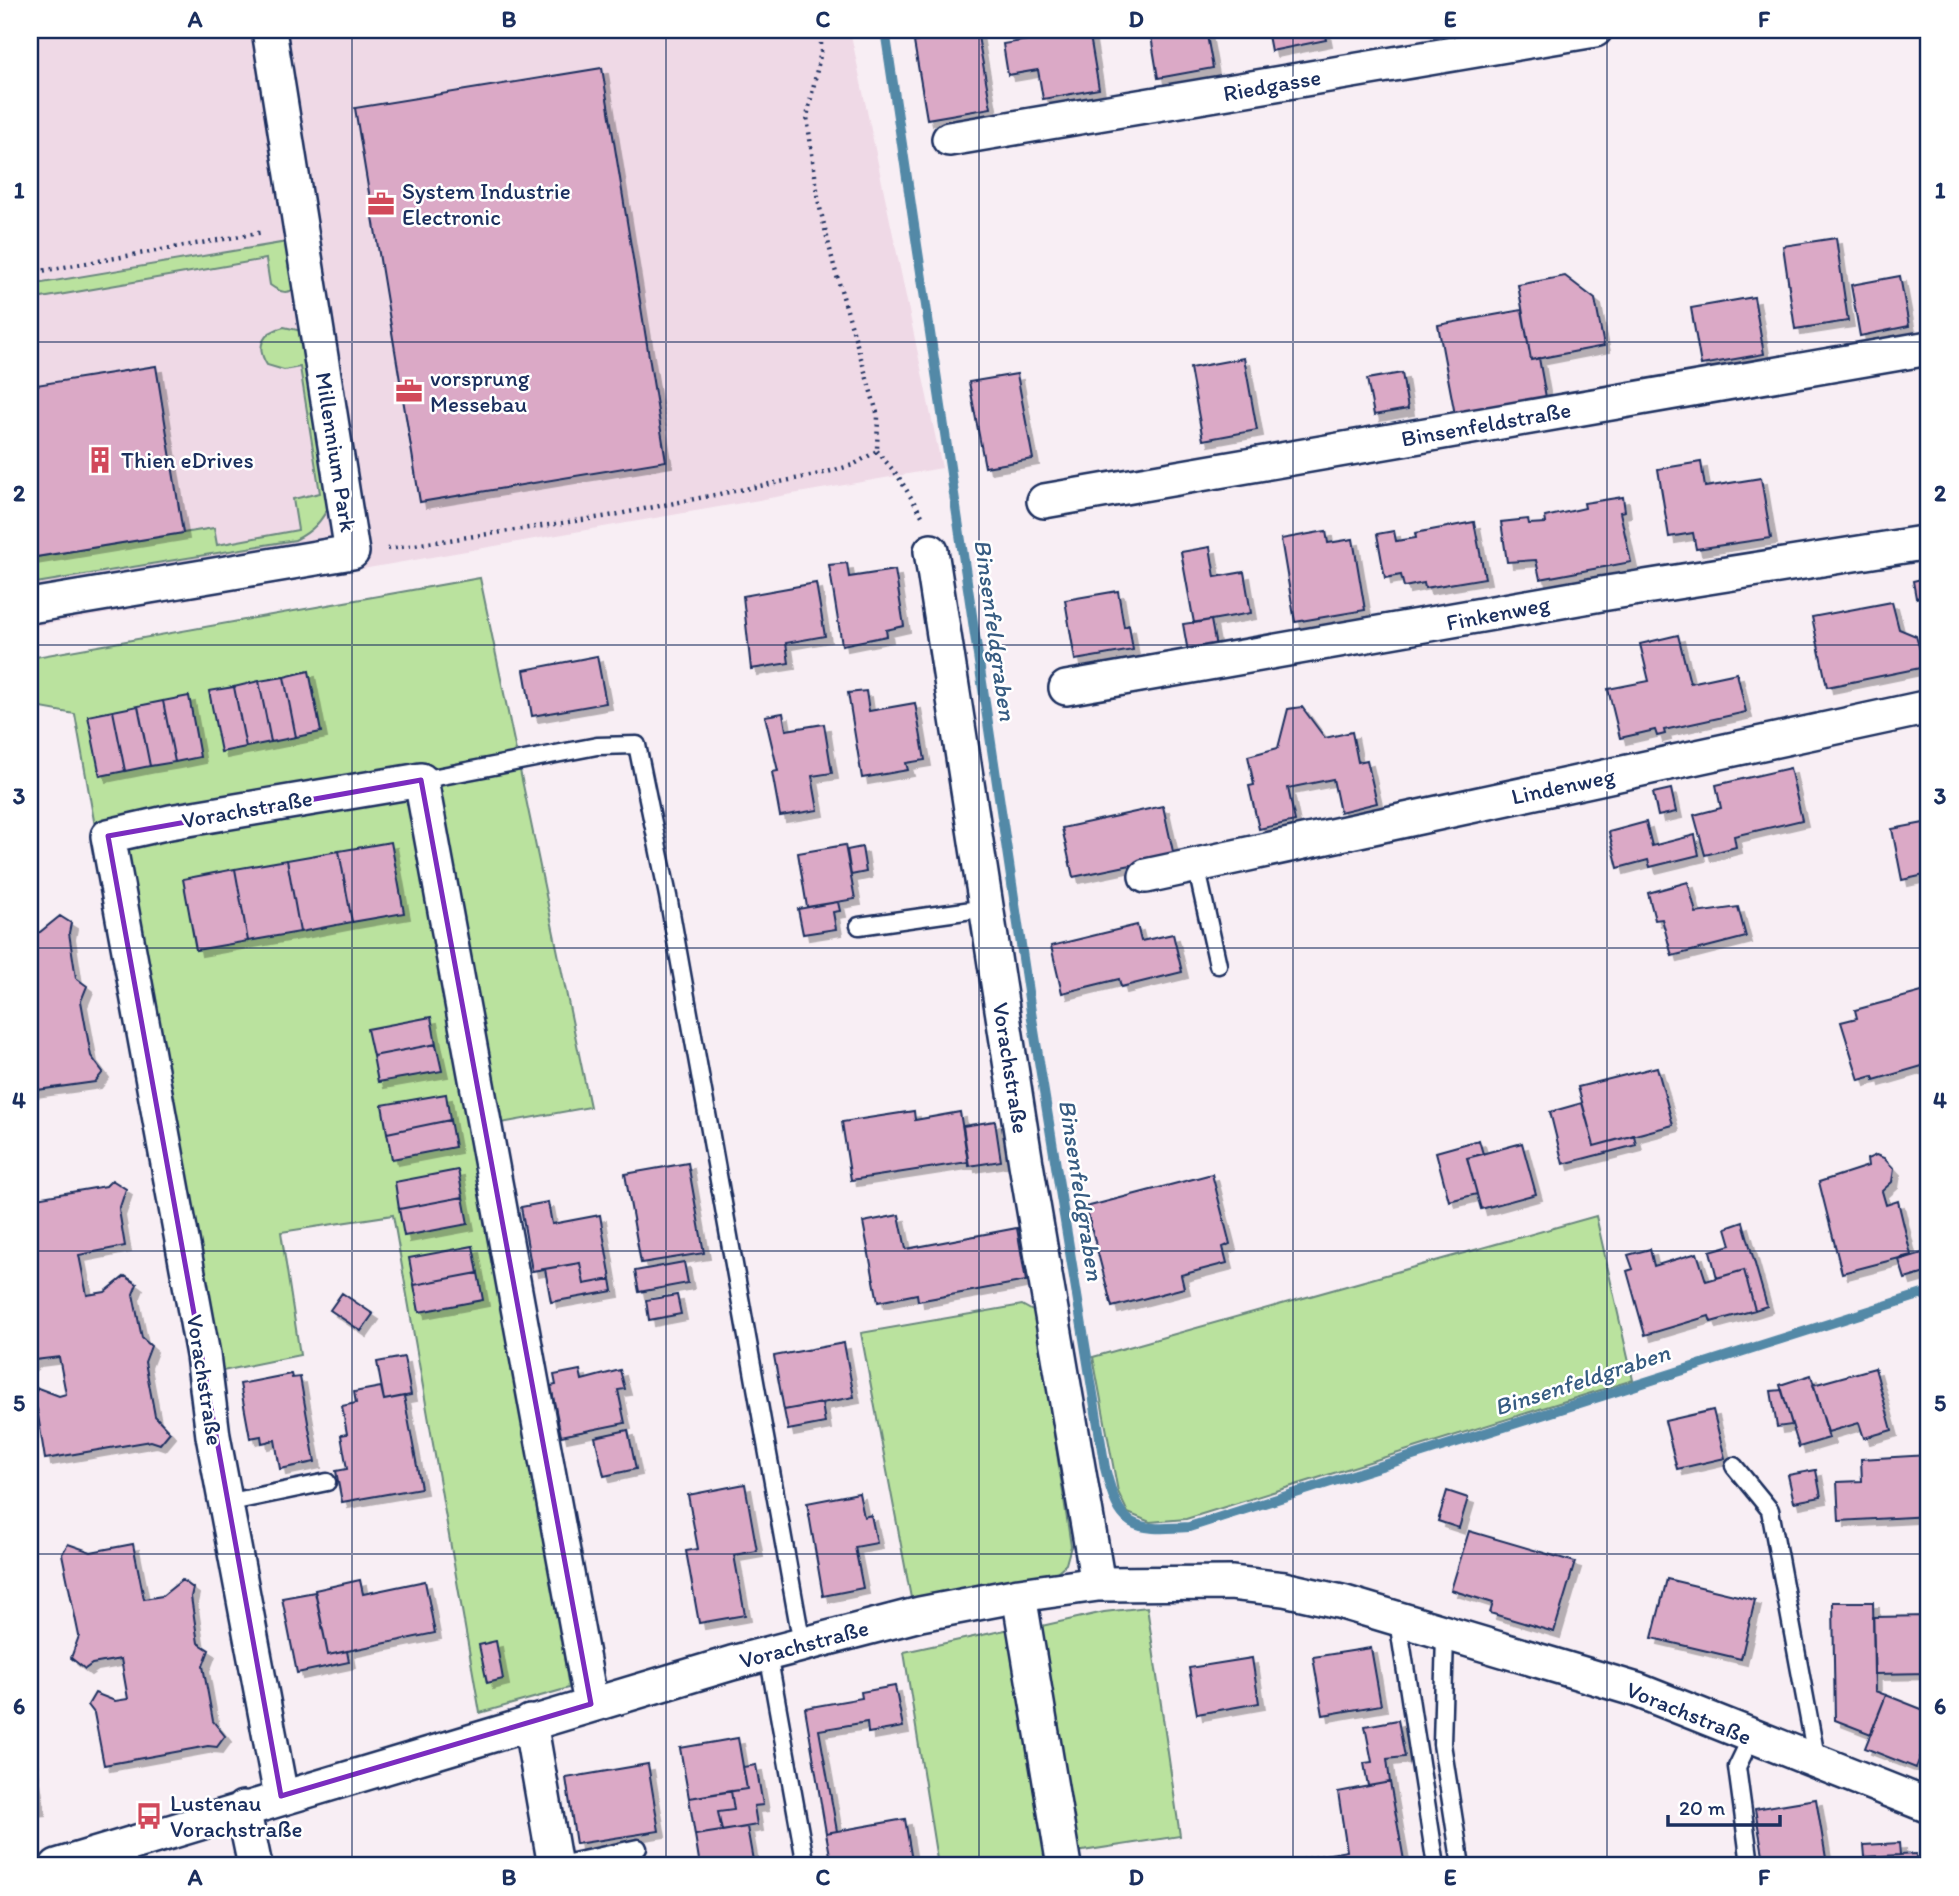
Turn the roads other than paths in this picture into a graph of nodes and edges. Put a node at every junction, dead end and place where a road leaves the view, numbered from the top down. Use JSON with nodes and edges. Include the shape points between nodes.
{"nodes":[{"id":1,"x":269,"y":30,"type":"edge"},
{"id":2,"x":1595,"y":30,"type":"edge"},
{"id":3,"x":949,"y":139,"type":"dead end"},
{"id":4,"x":1929,"y":348,"type":"edge"},
{"id":5,"x":1044,"y":501,"type":"dead end"},
{"id":6,"x":1929,"y":541,"type":"edge"},
{"id":7,"x":931,"y":551,"type":"road end"},
{"id":8,"x":30,"y":606,"type":"edge"},
{"id":9,"x":1066,"y":688,"type":"dead end"},
{"id":10,"x":1929,"y":707,"type":"edge"},
{"id":11,"x":421,"y":780,"type":"junction"},
{"id":12,"x":1196,"y":866,"type":"junction"},
{"id":13,"x":1146,"y":876,"type":"dead end"},
{"id":14,"x":986,"y":908,"type":"junction"},
{"id":15,"x":859,"y":926,"type":"dead end"},
{"id":16,"x":1217,"y":965,"type":"dead end"},
{"id":17,"x":1734,"y":1466,"type":"dead end"},
{"id":18,"x":327,"y":1482,"type":"dead end"},
{"id":19,"x":226,"y":1503,"type":"junction"},
{"id":20,"x":1098,"y":1584,"type":"junction"},
{"id":21,"x":1019,"y":1595,"type":"junction"},
{"id":22,"x":1398,"y":1621,"type":"junction"},
{"id":23,"x":1445,"y":1635,"type":"junction"},
{"id":24,"x":802,"y":1644,"type":"junction"},
{"id":25,"x":768,"y":1654,"type":"junction"},
{"id":26,"x":590,"y":1704,"type":"junction"},
{"id":27,"x":530,"y":1722,"type":"junction"},
{"id":28,"x":1751,"y":1738,"type":"junction"},
{"id":29,"x":1817,"y":1763,"type":"junction"},
{"id":30,"x":281,"y":1796,"type":"junction"},
{"id":31,"x":1929,"y":1806,"type":"edge"},
{"id":32,"x":243,"y":1808,"type":"junction"},
{"id":33,"x":638,"y":1848,"type":"dead end"},
{"id":34,"x":1750,"y":1864,"type":"dead end"},
{"id":35,"x":57,"y":1866,"type":"edge"},
{"id":36,"x":255,"y":1866,"type":"edge"},
{"id":37,"x":555,"y":1866,"type":"edge"},
{"id":38,"x":806,"y":1866,"type":"edge"},
{"id":39,"x":1064,"y":1866,"type":"edge"},
{"id":40,"x":1436,"y":1866,"type":"edge"},
{"id":41,"x":1461,"y":1866,"type":"edge"}],
"edges":[{"from":1,"to":8,"type":"street","name":"Millennium Park","via":[[352,552]]},
{"from":2,"to":3,"type":"street","name":"Riedgasse"},
{"from":4,"to":5,"type":"street","name":"Binsenfeldstraße"},
{"from":6,"to":9,"type":"street","name":"Finkenweg"},
{"from":7,"to":14,"type":"street","name":"Vorachstraße"},
{"from":10,"to":12,"type":"street","name":"Lindenweg"},
{"from":11,"to":19,"type":"street","name":"Vorachstraße","via":[[108,836]]},
{"from":11,"to":24,"type":"lane","via":[[597,746],[637,745]]},
{"from":11,"to":26,"type":"street"},
{"from":12,"to":13,"type":"street","name":"Lindenweg"},
{"from":12,"to":16,"type":"lane"},
{"from":14,"to":15,"type":"lane"},
{"from":14,"to":20,"type":"street","name":"Vorachstraße"},
{"from":17,"to":29,"type":"lane","via":[[1770,1510]]},
{"from":18,"to":19,"type":"lane"},
{"from":19,"to":30,"type":"street","name":"Vorachstraße"},
{"from":20,"to":21,"type":"street","name":"Vorachstraße"},
{"from":20,"to":22,"type":"street","name":"Vorachstraße","via":[[1231,1583],[1284,1589]]},
{"from":21,"to":24,"type":"street","name":"Vorachstraße"},
{"from":21,"to":39,"type":"street"},
{"from":22,"to":23,"type":"street","name":"Vorachstraße"},
{"from":22,"to":40,"type":"lane"},
{"from":23,"to":28,"type":"street","name":"Vorachstraße","via":[[1637,1690]]},
{"from":23,"to":41,"type":"lane","via":[[1442,1744]]},
{"from":24,"to":25,"type":"street","name":"Vorachstraße"},
{"from":25,"to":26,"type":"street","name":"Vorachstraße"},
{"from":25,"to":38,"type":"lane"},
{"from":26,"to":27,"type":"street","name":"Vorachstraße"},
{"from":27,"to":30,"type":"street","name":"Vorachstraße"},
{"from":27,"to":37,"type":"street"},
{"from":28,"to":29,"type":"street","name":"Vorachstraße"},
{"from":28,"to":34,"type":"lane","via":[[1737,1767]]},
{"from":29,"to":31,"type":"street","name":"Vorachstraße"},
{"from":30,"to":32,"type":"street","name":"Vorachstraße"},
{"from":32,"to":35,"type":"street","name":"Vorachstraße"},
{"from":32,"to":36,"type":"street"},
{"from":33,"to":37,"type":"lane"}]}
